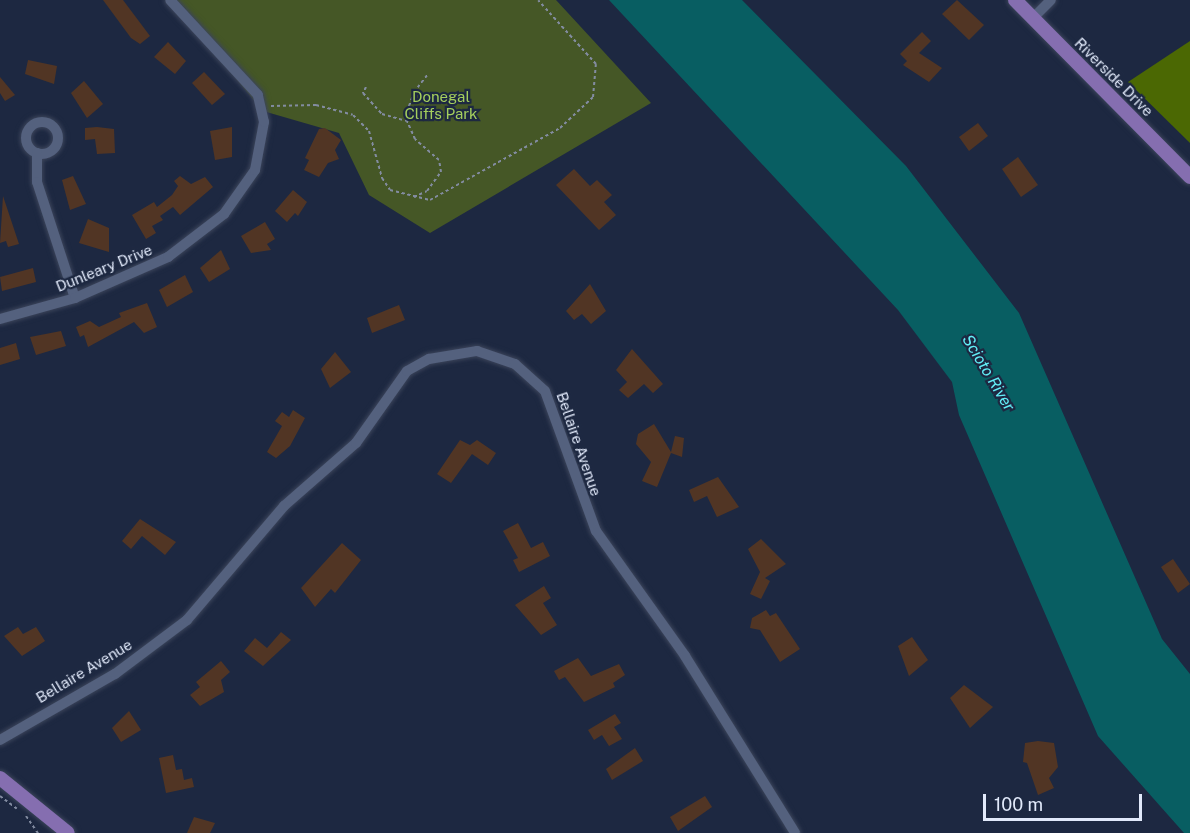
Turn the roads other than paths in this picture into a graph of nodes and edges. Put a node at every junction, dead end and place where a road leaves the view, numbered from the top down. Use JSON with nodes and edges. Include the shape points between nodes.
{"nodes":[{"id":1,"x":170,"y":0,"type":"edge"},
{"id":2,"x":1015,"y":0,"type":"edge"},
{"id":3,"x":1051,"y":0,"type":"edge"},
{"id":4,"x":1033,"y":18,"type":"junction"},
{"id":5,"x":37,"y":153,"type":"dead end"},
{"id":6,"x":1190,"y":177,"type":"edge"},
{"id":7,"x":75,"y":298,"type":"junction"},
{"id":8,"x":0,"y":319,"type":"edge"},
{"id":9,"x":0,"y":740,"type":"edge"},
{"id":10,"x":0,"y":778,"type":"edge"},
{"id":11,"x":68,"y":833,"type":"edge"},
{"id":12,"x":795,"y":833,"type":"edge"}],
"edges":[{"from":1,"to":7,"type":"street","name":"Dunleary Drive","via":[[242,72],[261,103],[259,158],[224,214],[168,257]]},
{"from":2,"to":4,"type":"main road","name":"Riverside Drive"},
{"from":3,"to":4,"type":"street"},
{"from":4,"to":6,"type":"main road","name":"Riverside Drive"},
{"from":5,"to":7,"type":"street","via":[[37,182]]},
{"from":7,"to":8,"type":"street","name":"Dunleary Drive"},
{"from":9,"to":12,"type":"street","name":"Bellaire Avenue","via":[[115,674],[187,620],[284,506],[356,443],[406,371],[429,359],[477,351],[515,363],[545,391],[596,531],[685,657]]},
{"from":10,"to":11,"type":"main road"}]}
